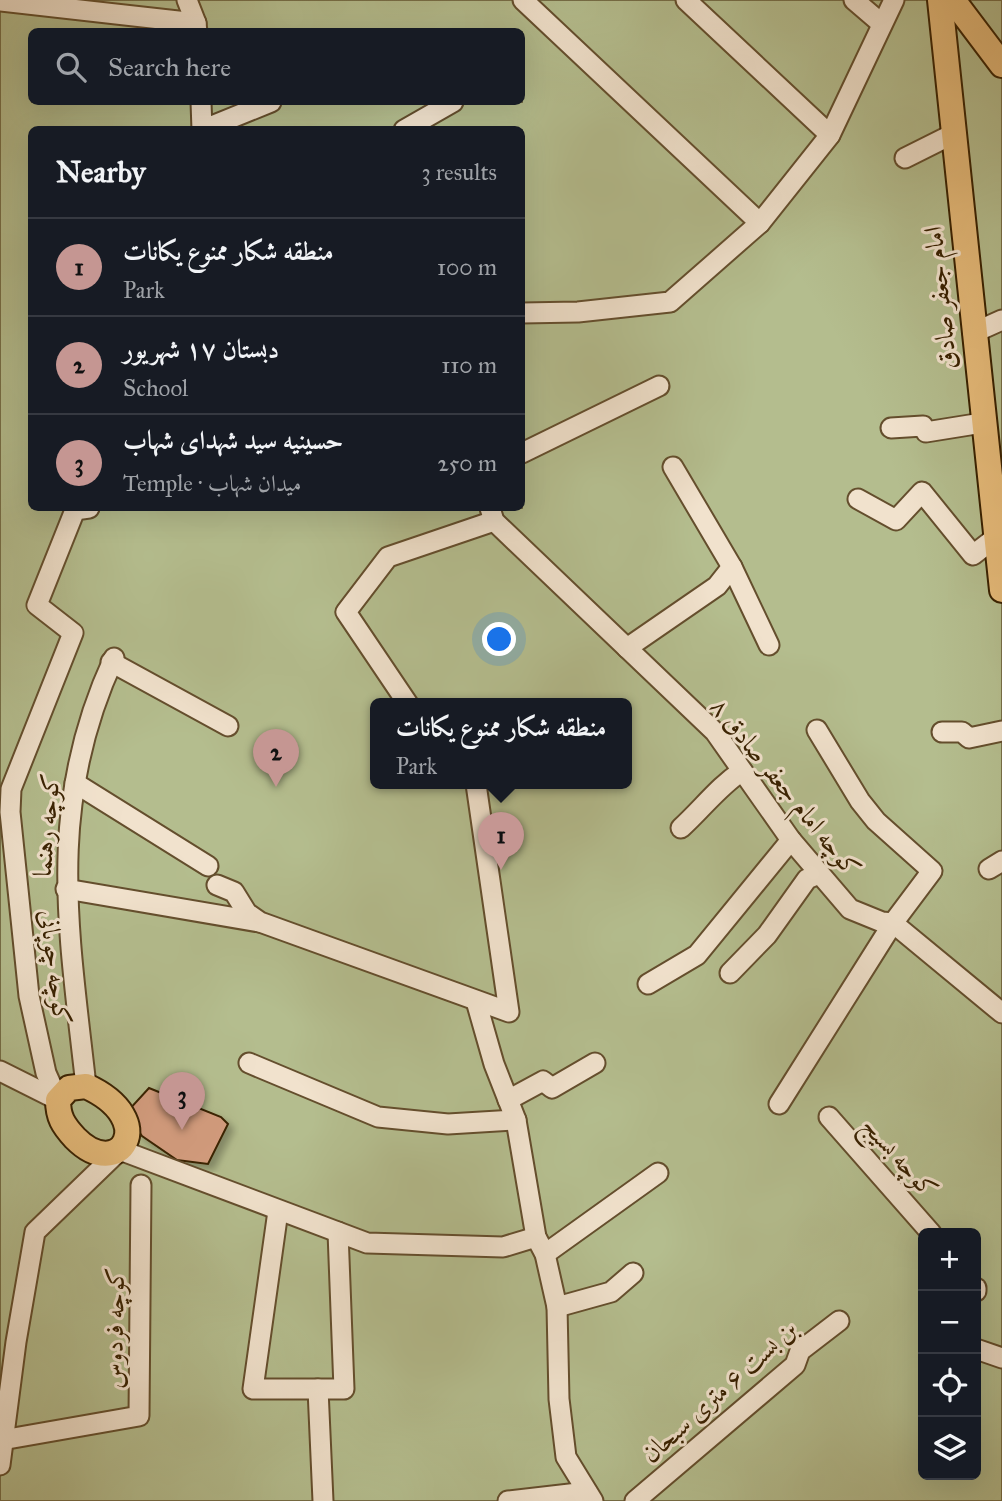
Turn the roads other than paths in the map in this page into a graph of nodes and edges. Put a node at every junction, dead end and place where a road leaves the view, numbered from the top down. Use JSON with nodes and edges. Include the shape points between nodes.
{"nodes":[{"id":1,"x":187,"y":0,"type":"edge"},
{"id":2,"x":523,"y":0,"type":"edge"},
{"id":3,"x":686,"y":0,"type":"edge"},
{"id":4,"x":855,"y":0,"type":"edge"},
{"id":5,"x":894,"y":0,"type":"edge"},
{"id":6,"x":940,"y":0,"type":"edge"},
{"id":7,"x":953,"y":0,"type":"edge"},
{"id":8,"x":0,"y":1,"type":"edge"},
{"id":9,"x":882,"y":24,"type":"junction"},
{"id":10,"x":196,"y":27,"type":"edge"},
{"id":11,"x":1002,"y":65,"type":"edge"},
{"id":12,"x":201,"y":105,"type":"edge"},
{"id":13,"x":264,"y":105,"type":"edge"},
{"id":14,"x":448,"y":105,"type":"edge"},
{"id":15,"x":202,"y":126,"type":"edge"},
{"id":16,"x":212,"y":126,"type":"edge"},
{"id":17,"x":411,"y":126,"type":"edge"},
{"id":18,"x":953,"y":134,"type":"junction"},
{"id":19,"x":830,"y":135,"type":"junction"},
{"id":20,"x":905,"y":158,"type":"dead end"},
{"id":21,"x":760,"y":223,"type":"junction"},
{"id":22,"x":525,"y":313,"type":"edge"},
{"id":23,"x":1002,"y":320,"type":"edge"},
{"id":24,"x":973,"y":333,"type":"junction"},
{"id":25,"x":659,"y":386,"type":"dead end"},
{"id":26,"x":982,"y":424,"type":"junction"},
{"id":27,"x":891,"y":428,"type":"dead end"},
{"id":28,"x":525,"y":452,"type":"edge"},
{"id":29,"x":995,"y":465,"type":"edge"},
{"id":30,"x":673,"y":467,"type":"dead end"},
{"id":31,"x":858,"y":499,"type":"dead end"},
{"id":32,"x":75,"y":511,"type":"edge"},
{"id":33,"x":492,"y":514,"type":"edge"},
{"id":34,"x":995,"y":538,"type":"junction"},
{"id":35,"x":732,"y":567,"type":"junction"},
{"id":36,"x":1002,"y":590,"type":"edge"},
{"id":37,"x":769,"y":645,"type":"dead end"},
{"id":38,"x":627,"y":648,"type":"junction"},
{"id":39,"x":404,"y":698,"type":"edge"},
{"id":40,"x":228,"y":726,"type":"dead end"},
{"id":41,"x":817,"y":730,"type":"dead end"},
{"id":42,"x":942,"y":732,"type":"dead end"},
{"id":43,"x":1002,"y":732,"type":"edge"},
{"id":44,"x":742,"y":771,"type":"junction"},
{"id":45,"x":75,"y":783,"type":"junction"},
{"id":46,"x":477,"y":789,"type":"edge"},
{"id":47,"x":681,"y":828,"type":"dead end"},
{"id":48,"x":791,"y":840,"type":"junction"},
{"id":49,"x":208,"y":866,"type":"dead end"},
{"id":50,"x":820,"y":874,"type":"junction"},
{"id":51,"x":217,"y":885,"type":"dead end"},
{"id":52,"x":66,"y":889,"type":"junction"},
{"id":53,"x":260,"y":922,"type":"junction"},
{"id":54,"x":892,"y":923,"type":"junction"},
{"id":55,"x":730,"y":973,"type":"dead end"},
{"id":56,"x":648,"y":984,"type":"dead end"},
{"id":57,"x":476,"y":1001,"type":"junction"},
{"id":58,"x":1002,"y":1013,"type":"edge"},
{"id":59,"x":249,"y":1063,"type":"dead end"},
{"id":60,"x":595,"y":1063,"type":"dead end"},
{"id":61,"x":0,"y":1071,"type":"edge"},
{"id":62,"x":86,"y":1086,"type":"junction"},
{"id":63,"x":58,"y":1100,"type":"junction"},
{"id":64,"x":508,"y":1100,"type":"junction"},
{"id":65,"x":779,"y":1104,"type":"dead end"},
{"id":66,"x":829,"y":1117,"type":"dead end"},
{"id":67,"x":516,"y":1120,"type":"junction"},
{"id":68,"x":120,"y":1150,"type":"junction"},
{"id":69,"x":658,"y":1173,"type":"dead end"},
{"id":70,"x":141,"y":1185,"type":"dead end"},
{"id":71,"x":278,"y":1211,"type":"junction"},
{"id":72,"x":926,"y":1228,"type":"edge"},
{"id":73,"x":338,"y":1232,"type":"junction"},
{"id":74,"x":540,"y":1245,"type":"junction"},
{"id":75,"x":633,"y":1273,"type":"dead end"},
{"id":76,"x":557,"y":1307,"type":"junction"},
{"id":77,"x":839,"y":1321,"type":"dead end"},
{"id":78,"x":981,"y":1351,"type":"edge"},
{"id":79,"x":1002,"y":1358,"type":"edge"},
{"id":80,"x":317,"y":1389,"type":"junction"},
{"id":81,"x":2,"y":1440,"type":"junction"},
{"id":82,"x":0,"y":1465,"type":"edge"},
{"id":83,"x":590,"y":1497,"type":"edge"},
{"id":84,"x":563,"y":1498,"type":"edge"},
{"id":85,"x":323,"y":1501,"type":"edge"},
{"id":86,"x":508,"y":1501,"type":"edge"},
{"id":87,"x":635,"y":1501,"type":"edge"}],
"edges":[{"from":1,"to":10,"type":"street"},
{"from":2,"to":21,"type":"street"},
{"from":3,"to":19,"type":"street"},
{"from":4,"to":9,"type":"street"},
{"from":5,"to":9,"type":"street"},
{"from":6,"to":18,"type":"main road","name":"امام جعفر صادق"},
{"from":7,"to":11,"type":"main road"},
{"from":8,"to":10,"type":"street"},
{"from":9,"to":19,"type":"street"},
{"from":12,"to":15,"type":"street"},
{"from":13,"to":16,"type":"street"},
{"from":14,"to":17,"type":"street"},
{"from":18,"to":20,"type":"street"},
{"from":18,"to":24,"type":"main road","name":"امام جعفر صادق"},
{"from":19,"to":21,"type":"street"},
{"from":21,"to":22,"type":"street","via":[[670,302]]},
{"from":23,"to":24,"type":"street"},
{"from":24,"to":26,"type":"main road","name":"امام جعفر صادق"},
{"from":25,"to":28,"type":"street"},
{"from":26,"to":27,"type":"street","via":[[926,432],[923,426]]},
{"from":26,"to":29,"type":"main road","name":"امام جعفر صادق"},
{"from":29,"to":34,"type":"main road","name":"امام جعفر صادق"},
{"from":30,"to":35,"type":"street"},
{"from":31,"to":34,"type":"street","via":[[896,520],[922,492],[973,555]]},
{"from":32,"to":63,"type":"street","name":"کوچه چوپانی","via":[[37,605],[73,633],[12,789],[10,812],[29,996],[46,1073]]},
{"from":33,"to":38,"type":"street","name":"کوچه امام جعفر صادق ۸"},
{"from":33,"to":39,"type":"street","via":[[388,556],[346,612]]},
{"from":34,"to":36,"type":"main road","name":"امام جعفر صادق"},
{"from":35,"to":37,"type":"street"},
{"from":35,"to":38,"type":"street","via":[[718,586]]},
{"from":38,"to":44,"type":"street","name":"کوچه امام جعفر صادق ۸","via":[[715,732]]},
{"from":40,"to":45,"type":"street","name":"کوچه رهنما","via":[[113,660],[79,756]]},
{"from":41,"to":54,"type":"street","via":[[868,811],[932,871]]},
{"from":42,"to":43,"type":"street","via":[[962,732],[969,738]]},
{"from":44,"to":47,"type":"street","via":[[718,788]]},
{"from":44,"to":48,"type":"street","name":"کوچه امام جعفر صادق ۸"},
{"from":45,"to":49,"type":"street"},
{"from":45,"to":52,"type":"street","name":"کوچه رهنما","via":[[66,837]]},
{"from":46,"to":57,"type":"street","via":[[509,1012]]},
{"from":48,"to":50,"type":"street","name":"کوچه امام جعفر صادق ۸"},
{"from":48,"to":56,"type":"street","via":[[698,955]]},
{"from":50,"to":54,"type":"street","name":"کوچه امام جعفر صادق ۸","via":[[850,909]]},
{"from":50,"to":55,"type":"street","via":[[807,879],[767,935]]},
{"from":51,"to":53,"type":"street","via":[[234,892],[247,913]]},
{"from":52,"to":53,"type":"street"},
{"from":52,"to":62,"type":"street","name":"کوچه رهنما"},
{"from":53,"to":57,"type":"street"},
{"from":54,"to":58,"type":"street","name":"کوچه امام جعفر صادق ۸"},
{"from":54,"to":65,"type":"street"},
{"from":57,"to":64,"type":"street"},
{"from":59,"to":67,"type":"street","via":[[378,1117],[448,1124]]},
{"from":60,"to":64,"type":"street","via":[[552,1088],[543,1081]]},
{"from":61,"to":63,"type":"street"},
{"from":62,"to":63,"type":"main road","via":[[69,1088]]},
{"from":62,"to":68,"type":"main road","via":[[105,1095],[129,1126],[128,1139]]},
{"from":63,"to":68,"type":"main road","via":[[58,1116],[79,1142],[106,1155]]},
{"from":64,"to":67,"type":"street"},
{"from":66,"to":72,"type":"street","name":"کوچه بسیج"},
{"from":67,"to":74,"type":"street"},
{"from":68,"to":71,"type":"street"},
{"from":68,"to":81,"type":"street","via":[[35,1233]]},
{"from":69,"to":74,"type":"street"},
{"from":70,"to":81,"type":"street","name":"کوچه فردوس","via":[[139,1416]]},
{"from":71,"to":73,"type":"street"},
{"from":71,"to":80,"type":"street","via":[[253,1389]]},
{"from":73,"to":74,"type":"street","via":[[367,1243]]},
{"from":73,"to":80,"type":"street","via":[[344,1389]]},
{"from":74,"to":76,"type":"street"},
{"from":75,"to":76,"type":"street","via":[[611,1292]]},
{"from":76,"to":83,"type":"street","via":[[559,1399],[566,1457]]},
{"from":77,"to":87,"type":"street","name":"بن بست ۶ متری سبحان","via":[[800,1350],[795,1365]]},
{"from":78,"to":79,"type":"street"},
{"from":80,"to":85,"type":"street"},
{"from":81,"to":82,"type":"street"},
{"from":83,"to":84,"type":"street"},
{"from":84,"to":86,"type":"street"}]}
